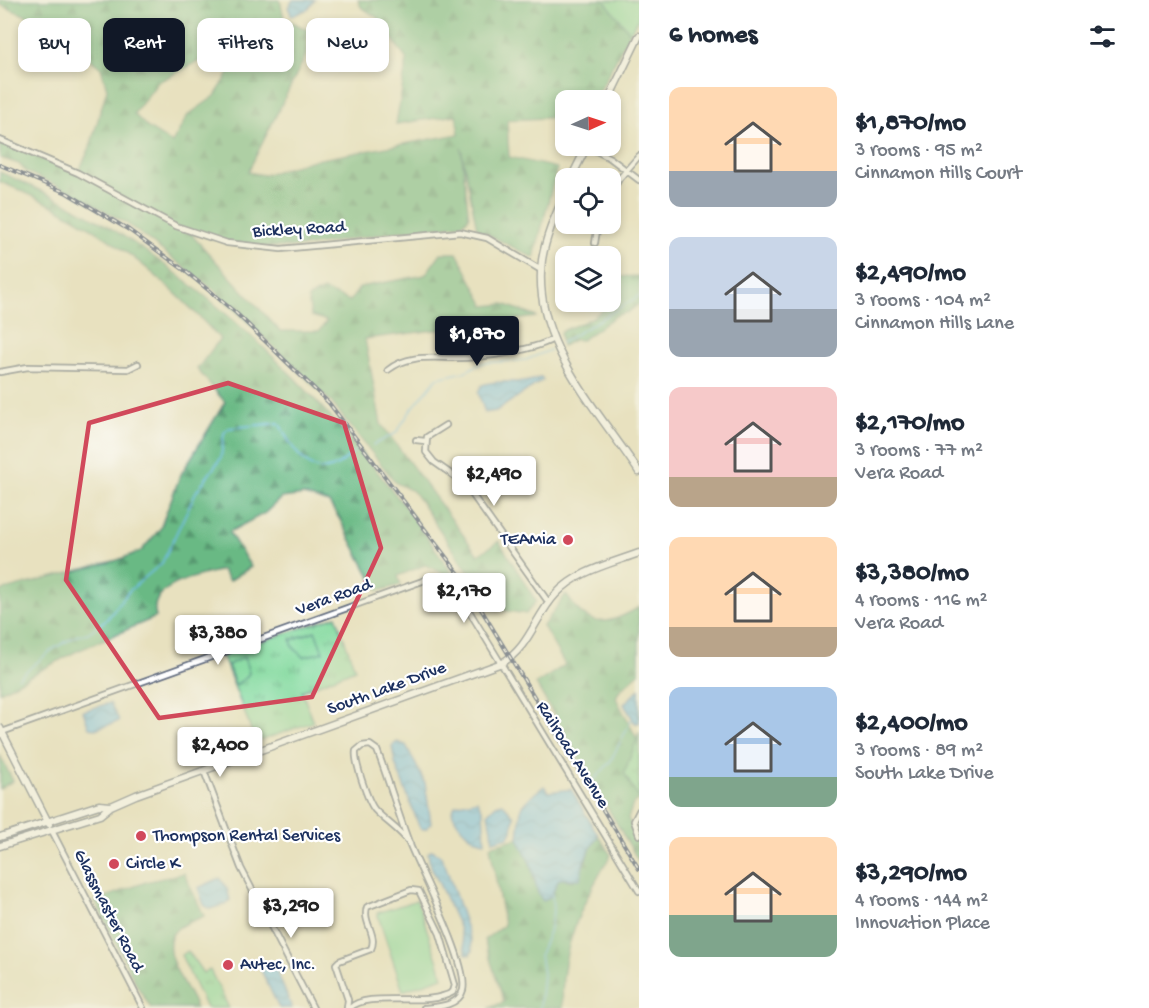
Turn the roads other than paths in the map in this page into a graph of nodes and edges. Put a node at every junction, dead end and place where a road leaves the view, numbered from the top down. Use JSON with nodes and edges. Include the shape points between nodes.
{"nodes":[{"id":1,"x":639,"y":36,"type":"edge"},
{"id":2,"x":613,"y":90,"type":"edge"},
{"id":3,"x":0,"y":140,"type":"edge"},
{"id":4,"x":603,"y":156,"type":"edge"},
{"id":5,"x":639,"y":156,"type":"edge"},
{"id":6,"x":627,"y":170,"type":"junction"},
{"id":7,"x":621,"y":179,"type":"edge"},
{"id":8,"x":639,"y":180,"type":"edge"},
{"id":9,"x":555,"y":217,"type":"edge"},
{"id":10,"x":596,"y":234,"type":"edge"},
{"id":11,"x":595,"y":243,"type":"dead end"},
{"id":12,"x":541,"y":270,"type":"junction"},
{"id":13,"x":553,"y":339,"type":"junction"},
{"id":14,"x":138,"y":364,"type":"dead end"},
{"id":15,"x":388,"y":370,"type":"dead end"},
{"id":16,"x":0,"y":372,"type":"edge"},
{"id":17,"x":446,"y":424,"type":"dead end"},
{"id":18,"x":416,"y":440,"type":"dead end"},
{"id":19,"x":425,"y":441,"type":"junction"},
{"id":20,"x":639,"y":472,"type":"edge"},
{"id":21,"x":639,"y":553,"type":"edge"},
{"id":22,"x":549,"y":603,"type":"junction"},
{"id":23,"x":502,"y":663,"type":"junction"},
{"id":24,"x":1,"y":730,"type":"edge"},
{"id":25,"x":204,"y":771,"type":"junction"},
{"id":26,"x":639,"y":811,"type":"edge"},
{"id":27,"x":50,"y":826,"type":"junction"},
{"id":28,"x":639,"y":835,"type":"edge"},
{"id":29,"x":0,"y":837,"type":"edge"},
{"id":30,"x":410,"y":844,"type":"junction"},
{"id":31,"x":0,"y":846,"type":"edge"},
{"id":32,"x":639,"y":891,"type":"edge"},
{"id":33,"x":143,"y":1008,"type":"edge"},
{"id":34,"x":313,"y":1008,"type":"edge"},
{"id":35,"x":348,"y":1008,"type":"edge"},
{"id":36,"x":424,"y":1008,"type":"edge"}],
"edges":[{"from":1,"to":2,"type":"main road"},
{"from":3,"to":12,"type":"street","name":"Bickley Road","via":[[78,173],[176,226],[220,242],[281,249],[460,232],[487,238]]},
{"from":4,"to":6,"type":"street"},
{"from":5,"to":6,"type":"street"},
{"from":6,"to":7,"type":"street"},
{"from":6,"to":8,"type":"street"},
{"from":9,"to":12,"type":"main road"},
{"from":10,"to":11,"type":"street"},
{"from":12,"to":13,"type":"main road","via":[[543,300]]},
{"from":13,"to":15,"type":"street","via":[[513,351],[402,361]]},
{"from":13,"to":20,"type":"main road","via":[[570,371]]},
{"from":14,"to":16,"type":"street","via":[[128,369],[28,367]]},
{"from":17,"to":19,"type":"street"},
{"from":18,"to":19,"type":"street"},
{"from":19,"to":22,"type":"street","via":[[428,455],[464,483]]},
{"from":21,"to":22,"type":"main road","name":"South Lake Drive","via":[[582,574]]},
{"from":22,"to":23,"type":"main road","name":"South Lake Drive","via":[[525,644]]},
{"from":23,"to":24,"type":"street","name":"Vera Road","via":[[452,583],[428,579]]},
{"from":23,"to":25,"type":"main road","name":"South Lake Drive"},
{"from":23,"to":32,"type":"street","name":"Railroad Avenue"},
{"from":24,"to":27,"type":"main road"},
{"from":25,"to":27,"type":"main road","name":"South Lake Drive","via":[[111,806],[99,805]]},
{"from":25,"to":34,"type":"street","via":[[238,862]]},
{"from":26,"to":28,"type":"street","via":[[634,818]]},
{"from":27,"to":29,"type":"main road","name":"South Lake Drive"},
{"from":27,"to":31,"type":"main road","name":"South Lake Drive"},
{"from":27,"to":33,"type":"street","name":"Glassmaster Road"},
{"from":30,"to":30,"type":"street","via":[[377,750],[370,745],[362,746],[355,759],[372,805]]},
{"from":30,"to":36,"type":"street","via":[[448,929],[464,985],[455,1001]]},
{"from":35,"to":35,"type":"street","via":[[362,1001],[432,1000],[453,992],[455,985],[440,934],[419,891],[411,890],[367,907],[371,949],[336,964]]}]}
